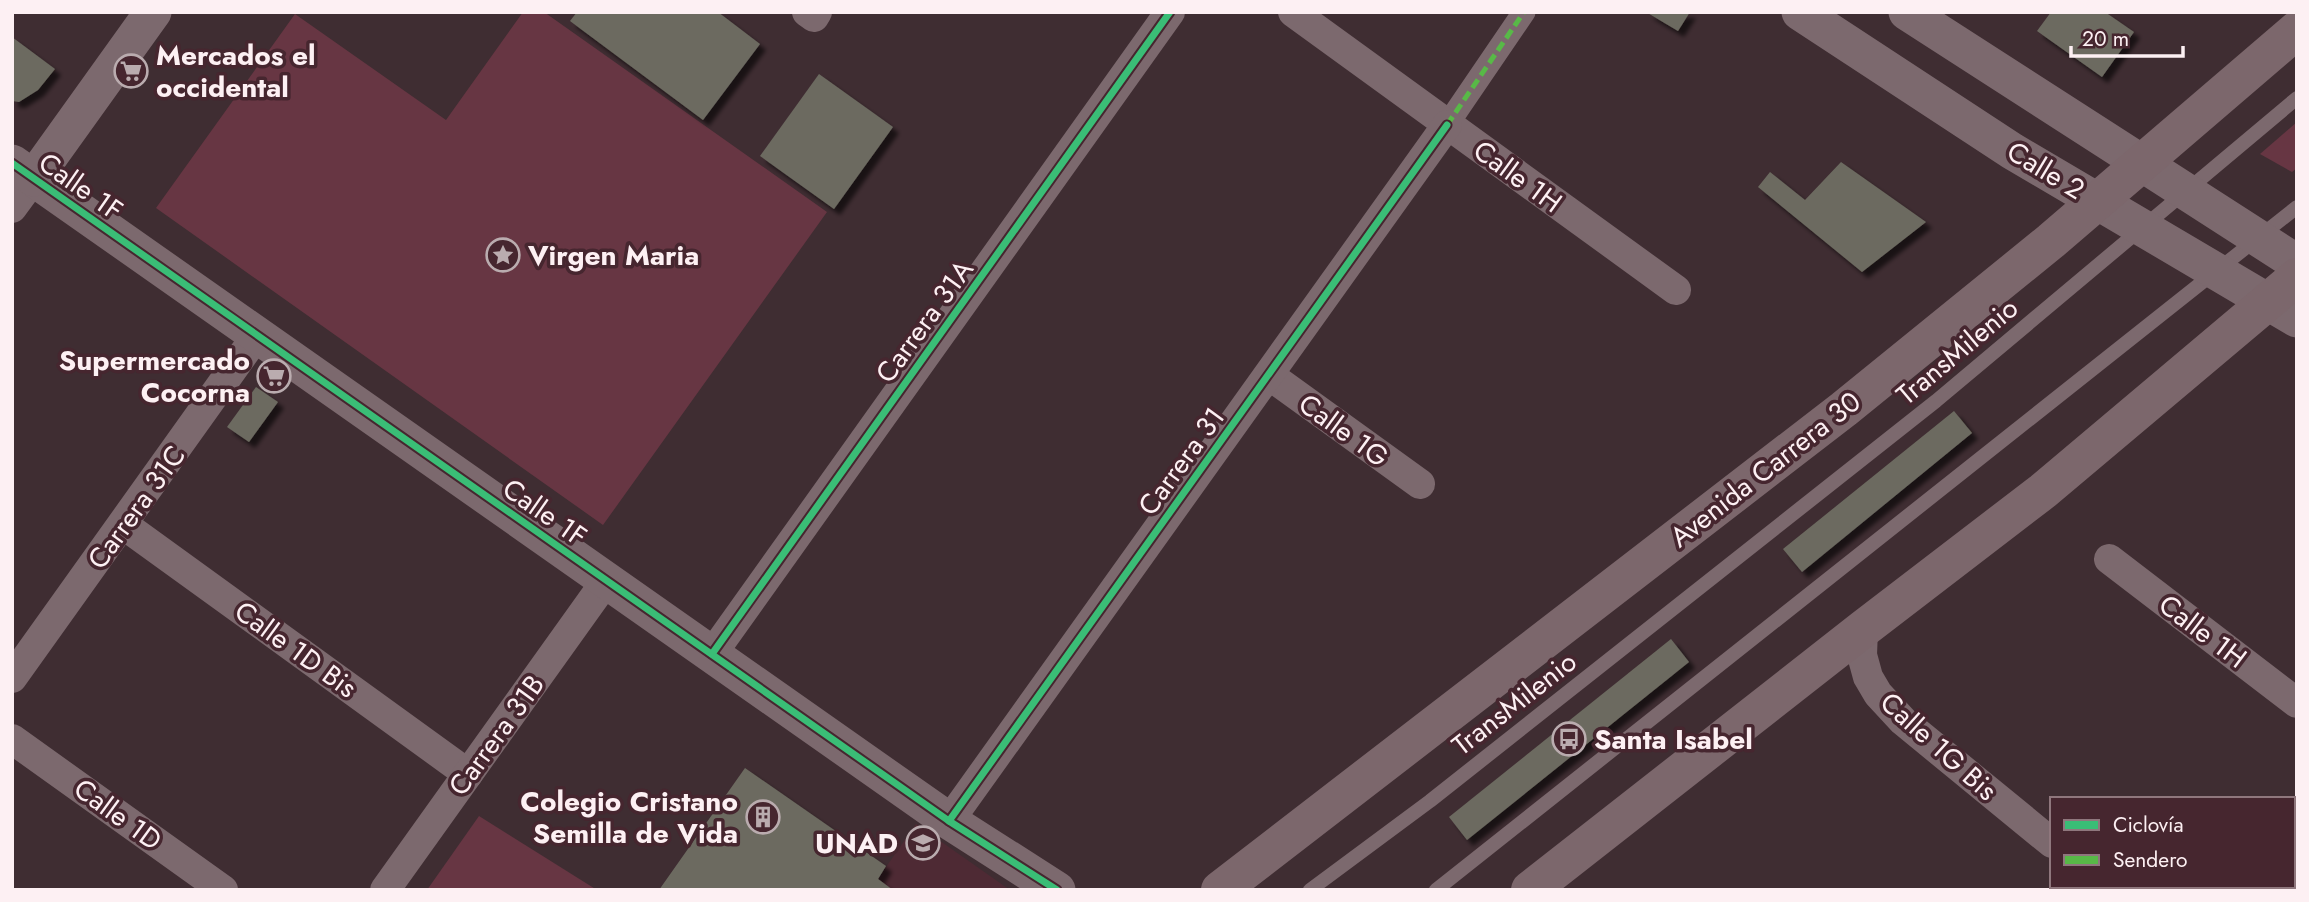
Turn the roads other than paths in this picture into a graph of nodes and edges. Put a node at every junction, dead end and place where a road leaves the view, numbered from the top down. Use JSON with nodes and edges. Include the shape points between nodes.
{"nodes":[{"id":1,"x":153,"y":12,"type":"edge"},
{"id":2,"x":1170,"y":12,"type":"edge"},
{"id":3,"x":1293,"y":12,"type":"edge"},
{"id":4,"x":1524,"y":12,"type":"edge"},
{"id":5,"x":1800,"y":12,"type":"edge"},
{"id":6,"x":1914,"y":14,"type":"edge"},
{"id":7,"x":2297,"y":30,"type":"edge"},
{"id":8,"x":2297,"y":98,"type":"edge"},
{"id":9,"x":1447,"y":125,"type":"junction"},
{"id":10,"x":2141,"y":163,"type":"junction"},
{"id":11,"x":23,"y":171,"type":"edge"},
{"id":12,"x":2185,"y":191,"type":"junction"},
{"id":13,"x":2097,"y":201,"type":"junction"},
{"id":14,"x":2297,"y":207,"type":"edge"},
{"id":15,"x":12,"y":208,"type":"edge"},
{"id":16,"x":2142,"y":228,"type":"junction"},
{"id":17,"x":2258,"y":238,"type":"junction"},
{"id":18,"x":2297,"y":263,"type":"edge"},
{"id":19,"x":2216,"y":271,"type":"junction"},
{"id":20,"x":2297,"y":277,"type":"edge"},
{"id":21,"x":1676,"y":290,"type":"dead end"},
{"id":22,"x":2282,"y":310,"type":"edge"},
{"id":23,"x":257,"y":335,"type":"junction"},
{"id":24,"x":1269,"y":375,"type":"junction"},
{"id":25,"x":1420,"y":485,"type":"dead end"},
{"id":26,"x":124,"y":524,"type":"junction"},
{"id":27,"x":2109,"y":559,"type":"dead end"},
{"id":28,"x":607,"y":581,"type":"junction"},
{"id":29,"x":1863,"y":629,"type":"junction"},
{"id":30,"x":712,"y":654,"type":"junction"},
{"id":31,"x":12,"y":678,"type":"edge"},
{"id":32,"x":2297,"y":703,"type":"edge"},
{"id":33,"x":12,"y":739,"type":"edge"},
{"id":34,"x":468,"y":774,"type":"junction"},
{"id":35,"x":950,"y":821,"type":"junction"},
{"id":36,"x":2050,"y":841,"type":"edge"},
{"id":37,"x":223,"y":890,"type":"edge"},
{"id":38,"x":385,"y":890,"type":"edge"},
{"id":39,"x":1057,"y":890,"type":"edge"},
{"id":40,"x":1220,"y":890,"type":"edge"},
{"id":41,"x":1310,"y":890,"type":"edge"},
{"id":42,"x":1436,"y":890,"type":"edge"},
{"id":43,"x":1530,"y":890,"type":"edge"}],
"edges":[{"from":1,"to":11,"type":"street"},
{"from":2,"to":30,"type":"street","name":"Carrera 31A"},
{"from":3,"to":9,"type":"street","name":"Calle 1H"},
{"from":4,"to":9,"type":"street","name":"Carrera 31"},
{"from":5,"to":13,"type":"street","name":"Calle 2"},
{"from":6,"to":10,"type":"street","name":"Calle 2"},
{"from":7,"to":10,"type":"highway","name":"Avenida Carrera 30"},
{"from":8,"to":12,"type":"lane","name":"TransMilenio"},
{"from":9,"to":21,"type":"street","name":"Calle 1H"},
{"from":9,"to":24,"type":"street","name":"Carrera 31"},
{"from":10,"to":12,"type":"street","name":"Calle 2"},
{"from":10,"to":13,"type":"highway","name":"Avenida Carrera 30"},
{"from":11,"to":15,"type":"street"},
{"from":11,"to":23,"type":"street","name":"Calle 1F"},
{"from":12,"to":16,"type":"lane","name":"TransMilenio"},
{"from":12,"to":17,"type":"street","name":"Calle 2"},
{"from":13,"to":16,"type":"street","name":"Calle 2"},
{"from":13,"to":40,"type":"highway","name":"Avenida Carrera 30","via":[[1844,409]]},
{"from":14,"to":17,"type":"lane"},
{"from":16,"to":19,"type":"street","name":"Calle 2"},
{"from":16,"to":41,"type":"lane","name":"TransMilenio","via":[[1926,409],[1430,801]]},
{"from":17,"to":18,"type":"street","name":"Calle 2"},
{"from":17,"to":19,"type":"lane"},
{"from":19,"to":22,"type":"street","name":"Calle 2"},
{"from":19,"to":42,"type":"lane"},
{"from":20,"to":22,"type":"highway"},
{"from":22,"to":29,"type":"highway"},
{"from":23,"to":26,"type":"street","name":"Carrera 31C"},
{"from":23,"to":28,"type":"street","name":"Calle 1F"},
{"from":24,"to":25,"type":"street","name":"Calle 1G"},
{"from":24,"to":35,"type":"street","name":"Carrera 31"},
{"from":26,"to":31,"type":"street","name":"Carrera 31C"},
{"from":26,"to":34,"type":"street","name":"Calle 1D Bis"},
{"from":27,"to":32,"type":"street","name":"Calle 1H"},
{"from":28,"to":30,"type":"street","name":"Calle 1F"},
{"from":28,"to":34,"type":"street","name":"Carrera 31B"},
{"from":29,"to":36,"type":"street","name":"Calle 1G Bis","via":[[1862,655],[1878,694],[1903,721]]},
{"from":29,"to":43,"type":"highway"},
{"from":30,"to":35,"type":"street","name":"Calle 1F"},
{"from":33,"to":37,"type":"street","name":"Calle 1D"},
{"from":34,"to":38,"type":"street","name":"Carrera 31B"},
{"from":35,"to":39,"type":"street","name":"Calle 1F"}]}
